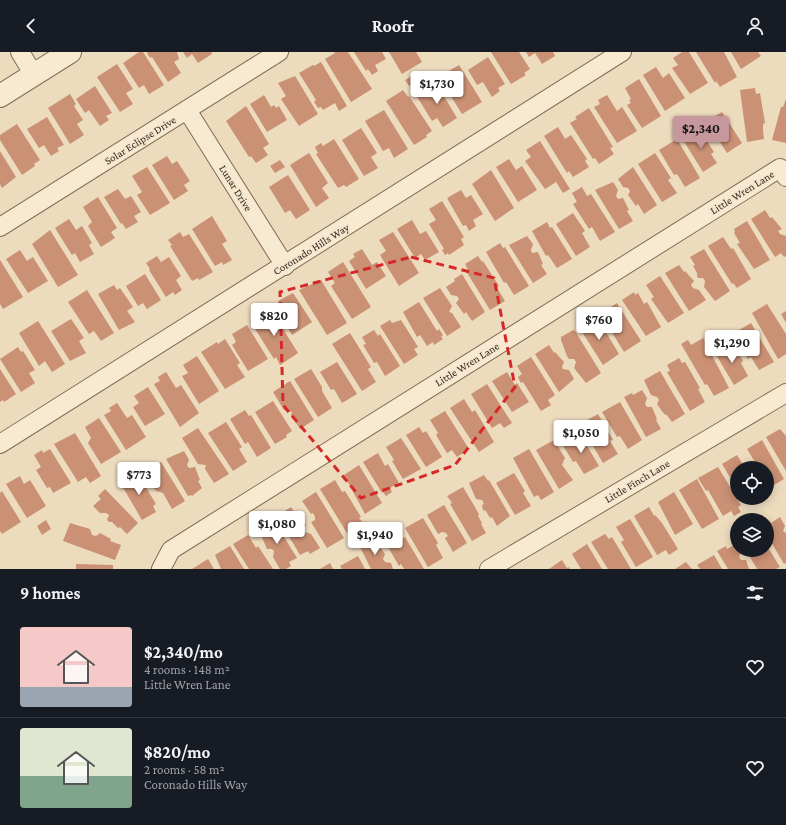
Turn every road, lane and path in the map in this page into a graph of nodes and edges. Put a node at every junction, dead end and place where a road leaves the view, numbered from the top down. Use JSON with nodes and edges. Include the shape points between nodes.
{"nodes":[{"id":1,"x":20,"y":52,"type":"edge"},
{"id":2,"x":70,"y":52,"type":"edge"},
{"id":3,"x":279,"y":52,"type":"edge"},
{"id":4,"x":622,"y":52,"type":"edge"},
{"id":5,"x":34,"y":75,"type":"junction"},
{"id":6,"x":0,"y":96,"type":"edge"},
{"id":7,"x":187,"y":110,"type":"junction"},
{"id":8,"x":783,"y":172,"type":"edge"},
{"id":9,"x":0,"y":228,"type":"edge"},
{"id":10,"x":285,"y":266,"type":"junction"},
{"id":11,"x":786,"y":393,"type":"edge"},
{"id":12,"x":0,"y":444,"type":"edge"},
{"id":13,"x":161,"y":568,"type":"edge"},
{"id":14,"x":489,"y":569,"type":"edge"}],
"edges":[{"from":1,"to":5,"type":"street"},
{"from":2,"to":5,"type":"street"},
{"from":3,"to":7,"type":"street","name":"Solar Eclipse Drive"},
{"from":4,"to":10,"type":"street","name":"Coronado Hills Way"},
{"from":5,"to":6,"type":"street"},
{"from":7,"to":9,"type":"street","name":"Solar Eclipse Drive"},
{"from":7,"to":10,"type":"street","name":"Lunar Drive"},
{"from":8,"to":13,"type":"street","name":"Little Wren Lane","via":[[172,550]]},
{"from":10,"to":12,"type":"street","name":"Coronado Hills Way"},
{"from":11,"to":14,"type":"street","name":"Little Finch Lane"}]}
